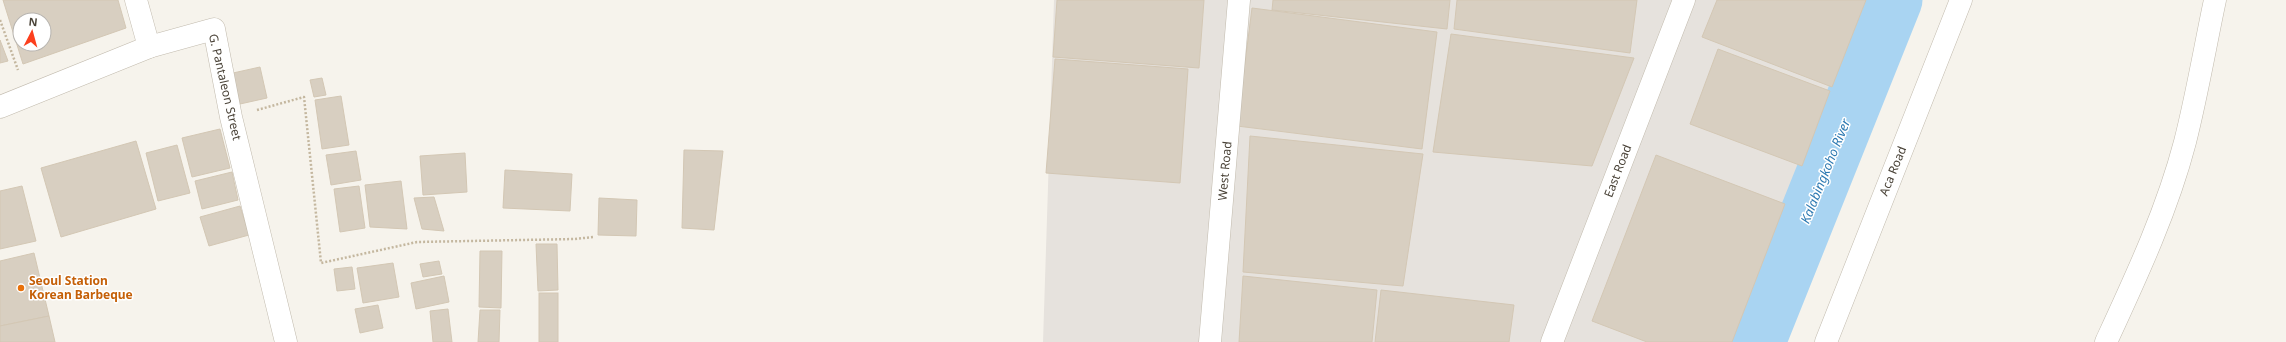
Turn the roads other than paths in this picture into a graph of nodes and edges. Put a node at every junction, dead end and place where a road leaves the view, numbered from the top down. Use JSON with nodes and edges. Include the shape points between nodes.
{"nodes":[{"id":1,"x":136,"y":0,"type":"edge"},
{"id":2,"x":1239,"y":0,"type":"edge"},
{"id":3,"x":1684,"y":0,"type":"edge"},
{"id":4,"x":1961,"y":0,"type":"edge"},
{"id":5,"x":2215,"y":0,"type":"edge"},
{"id":6,"x":149,"y":47,"type":"junction"},
{"id":7,"x":0,"y":107,"type":"edge"},
{"id":8,"x":286,"y":342,"type":"edge"},
{"id":9,"x":1210,"y":342,"type":"edge"},
{"id":10,"x":1552,"y":342,"type":"edge"},
{"id":11,"x":1826,"y":342,"type":"edge"},
{"id":12,"x":2106,"y":342,"type":"edge"}],
"edges":[{"from":1,"to":6,"type":"street"},
{"from":2,"to":9,"type":"street","name":"West Road"},
{"from":3,"to":10,"type":"street","name":"East Road"},
{"from":4,"to":11,"type":"street","name":"Aca Road"},
{"from":5,"to":12,"type":"street","via":[[2184,143],[2160,217],[2135,280]]},
{"from":6,"to":7,"type":"street","name":"G. Pantaleon Street"},
{"from":6,"to":8,"type":"street","name":"G. Pantaleon Street","via":[[214,29],[231,117]]}]}
